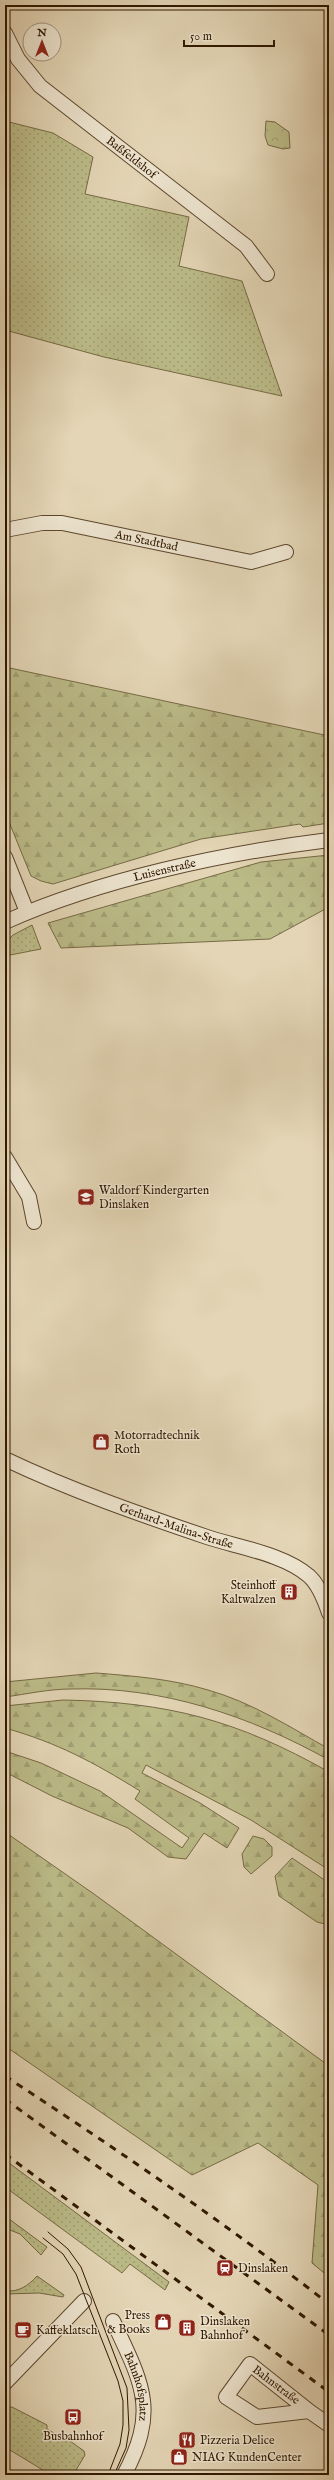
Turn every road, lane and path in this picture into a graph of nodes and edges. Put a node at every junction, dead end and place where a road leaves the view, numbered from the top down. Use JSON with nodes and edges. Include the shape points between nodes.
{"nodes":[{"id":1,"x":5,"y":33,"type":"edge"},
{"id":2,"x":267,"y":274,"type":"dead end"},
{"id":3,"x":5,"y":530,"type":"edge"},
{"id":4,"x":286,"y":552,"type":"dead end"},
{"id":5,"x":329,"y":840,"type":"edge"},
{"id":6,"x":5,"y":857,"type":"edge"},
{"id":7,"x":27,"y":912,"type":"junction"},
{"id":8,"x":5,"y":922,"type":"edge"},
{"id":9,"x":5,"y":1157,"type":"edge"},
{"id":10,"x":34,"y":1222,"type":"dead end"},
{"id":11,"x":5,"y":1459,"type":"edge"},
{"id":12,"x":329,"y":1613,"type":"edge"},
{"id":13,"x":84,"y":2301,"type":"dead end"},
{"id":14,"x":113,"y":2321,"type":"dead end"},
{"id":15,"x":5,"y":2384,"type":"edge"},
{"id":16,"x":309,"y":2411,"type":"junction"},
{"id":17,"x":329,"y":2425,"type":"edge"},
{"id":18,"x":124,"y":2475,"type":"edge"}],
"edges":[{"from":1,"to":2,"type":"street","name":"Baßfeldshof","via":[[21,63],[40,86],[246,246]]},
{"from":3,"to":4,"type":"street","name":"Am Stadtbad","via":[[42,523],[62,523],[251,562]]},
{"from":5,"to":7,"type":"street","name":"Luisenstraße","via":[[207,860],[113,884]]},
{"from":6,"to":7,"type":"street"},
{"from":7,"to":8,"type":"street","name":"Luisenstraße"},
{"from":9,"to":10,"type":"street","via":[[29,1197]]},
{"from":11,"to":12,"type":"street","name":"Gerhard-Malina-Straße","via":[[47,1480],[207,1537],[284,1561],[309,1576],[326,1602]]},
{"from":13,"to":15,"type":"street"},
{"from":14,"to":18,"type":"street","name":"Bahnhofsplatz","via":[[136,2372],[145,2406],[140,2440]]},
{"from":16,"to":16,"type":"street","name":"Bahnstraße","via":[[250,2364],[226,2397],[257,2418]]},
{"from":16,"to":17,"type":"street","name":"Bahnstraße"}]}
